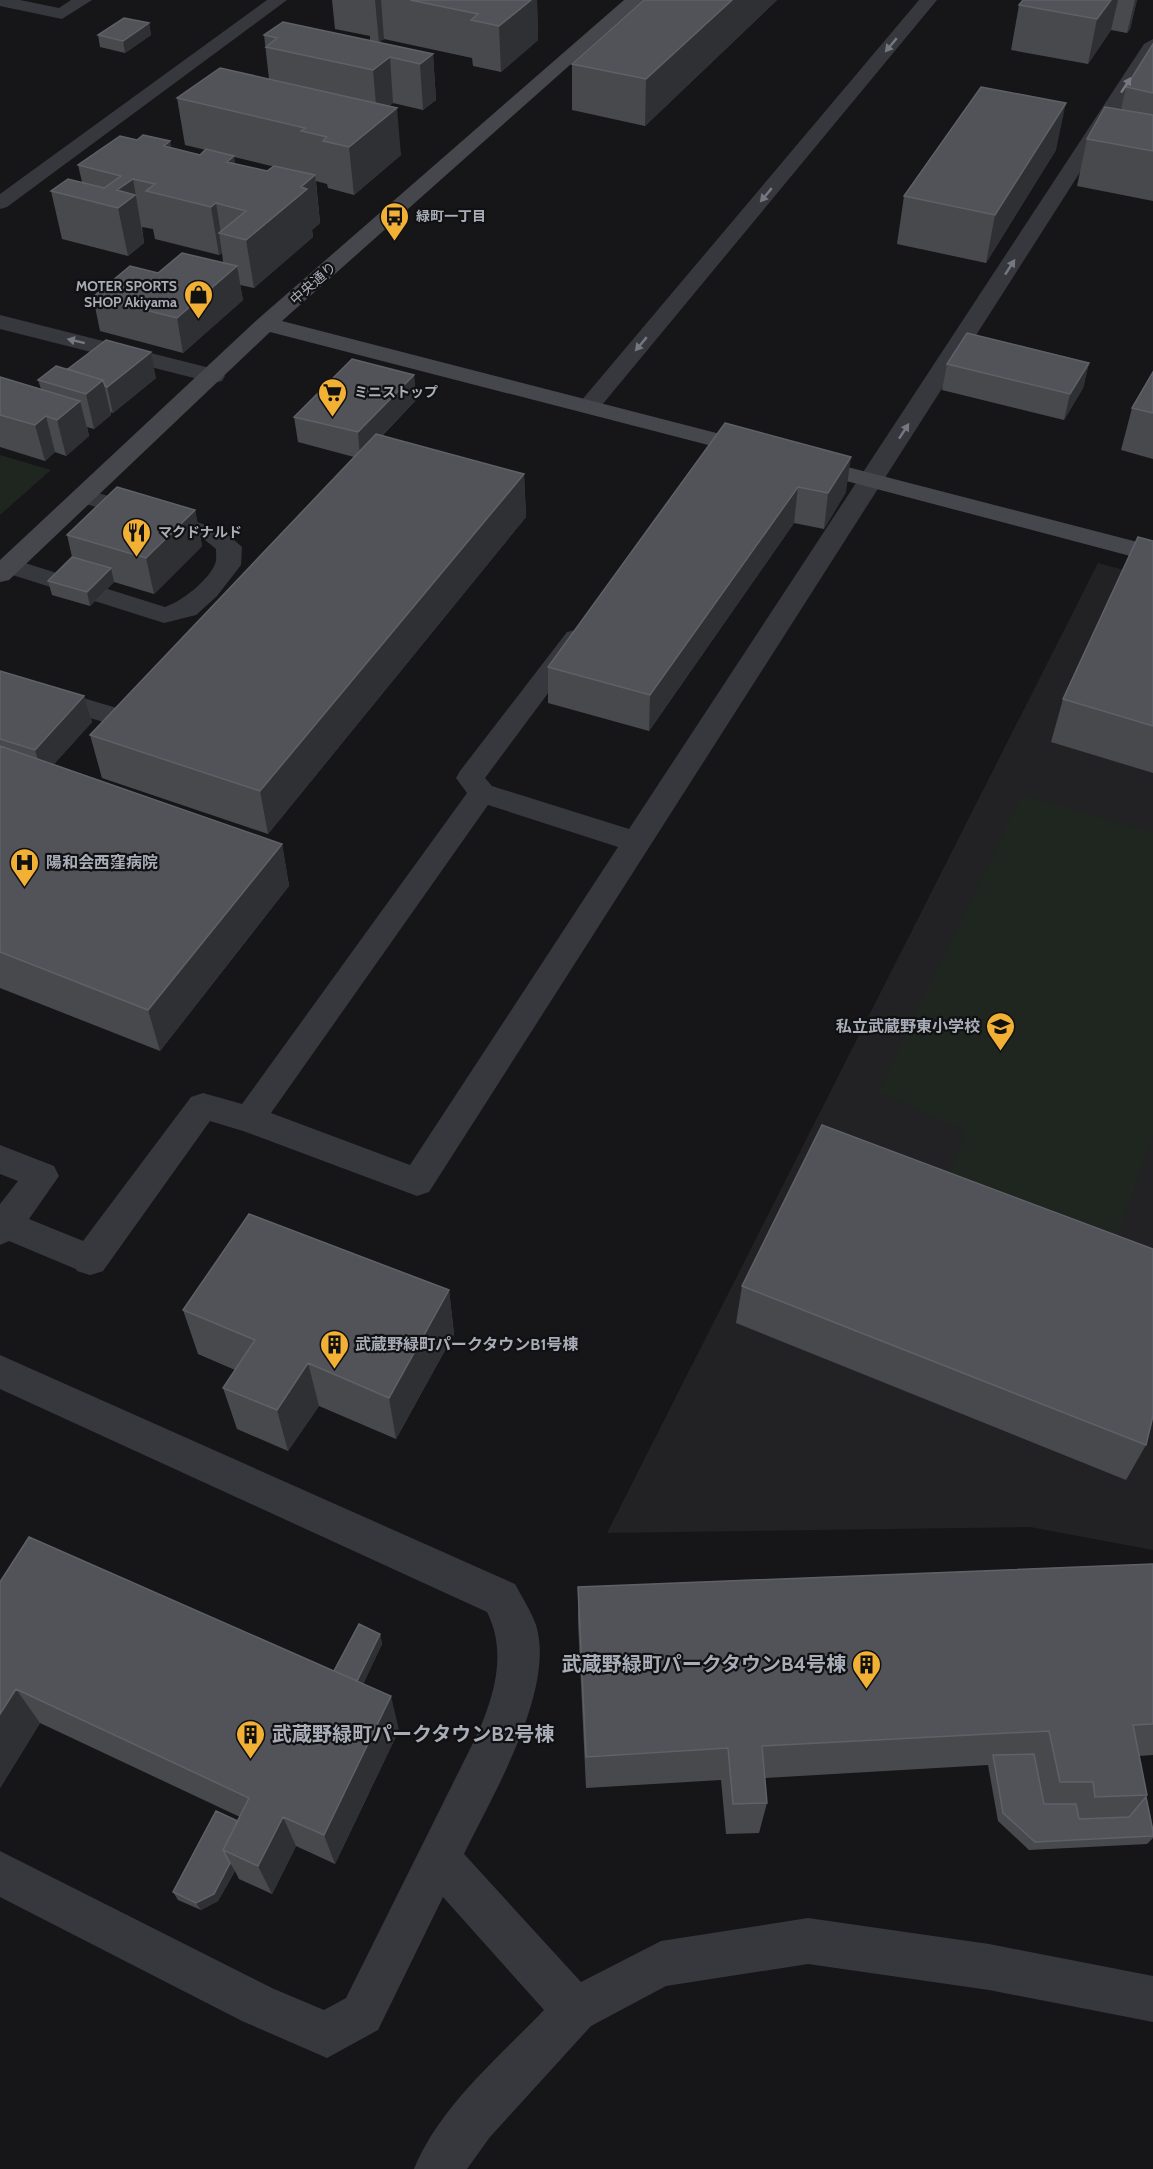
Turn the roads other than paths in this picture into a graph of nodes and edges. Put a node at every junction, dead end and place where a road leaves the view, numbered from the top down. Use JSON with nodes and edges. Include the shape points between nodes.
{"nodes":[{"id":1,"x":84,"y":0,"type":"edge"},
{"id":2,"x":278,"y":0,"type":"edge"},
{"id":3,"x":634,"y":0,"type":"edge"},
{"id":4,"x":928,"y":0,"type":"edge"},
{"id":5,"x":0,"y":1,"type":"edge"},
{"id":6,"x":62,"y":14,"type":"junction"},
{"id":7,"x":45,"y":25,"type":"dead end"},
{"id":8,"x":1153,"y":44,"type":"edge"},
{"id":9,"x":0,"y":203,"type":"edge"},
{"id":10,"x":0,"y":322,"type":"edge"},
{"id":11,"x":266,"y":324,"type":"junction"},
{"id":12,"x":214,"y":376,"type":"junction"},
{"id":13,"x":589,"y":406,"type":"junction"},
{"id":14,"x":872,"y":480,"type":"junction"},
{"id":15,"x":85,"y":496,"type":"junction"},
{"id":16,"x":1153,"y":554,"type":"edge"},
{"id":17,"x":4,"y":570,"type":"edge"},
{"id":18,"x":590,"y":619,"type":"edge"},
{"id":19,"x":0,"y":682,"type":"edge"},
{"id":20,"x":120,"y":718,"type":"edge"},
{"id":21,"x":482,"y":793,"type":"junction"},
{"id":22,"x":636,"y":842,"type":"junction"},
{"id":23,"x":249,"y":1119,"type":"junction"},
{"id":24,"x":0,"y":1159,"type":"edge"},
{"id":25,"x":3,"y":1227,"type":"edge"},
{"id":26,"x":0,"y":1371,"type":"edge"},
{"id":27,"x":438,"y":1858,"type":"junction"},
{"id":28,"x":0,"y":1873,"type":"edge"},
{"id":29,"x":1153,"y":1999,"type":"edge"},
{"id":30,"x":575,"y":2010,"type":"junction"},
{"id":31,"x":438,"y":2169,"type":"edge"}],
"edges":[{"from":1,"to":6,"type":"street"},
{"from":2,"to":9,"type":"street"},
{"from":3,"to":11,"type":"street","name":"中央通り"},
{"from":4,"to":13,"type":"street","one_way":true},
{"from":5,"to":6,"type":"street"},
{"from":6,"to":7,"type":"street"},
{"from":14,"to":8,"type":"street","one_way":true},
{"from":12,"to":10,"type":"street","one_way":true},
{"from":11,"to":12,"type":"street","name":"中央通り"},
{"from":11,"to":13,"type":"street"},
{"from":12,"to":15,"type":"street","name":"中央通り"},
{"from":13,"to":14,"type":"street","via":[[716,451]]},
{"from":14,"to":16,"type":"street"},
{"from":14,"to":22,"type":"street"},
{"from":15,"to":17,"type":"street","name":"中央通り"},
{"from":15,"to":17,"type":"street","via":[[214,535],[229,547],[228,565],[187,609],[164,615]]},
{"from":18,"to":21,"type":"street","via":[[471,778]]},
{"from":19,"to":20,"type":"street"},
{"from":21,"to":22,"type":"street"},
{"from":21,"to":23,"type":"street"},
{"from":22,"to":23,"type":"street","via":[[417,1182]]},
{"from":23,"to":25,"type":"street","via":[[203,1106],[90,1260]]},
{"from":24,"to":25,"type":"street","via":[[42,1176]]},
{"from":26,"to":27,"type":"street","via":[[501,1598],[516,1627],[519,1657],[514,1697]]},
{"from":27,"to":28,"type":"street","via":[[362,2014],[327,2035],[258,2005]]},
{"from":27,"to":30,"type":"street"},
{"from":29,"to":30,"type":"street","via":[[989,1967],[808,1941],[661,1964]]},
{"from":30,"to":31,"type":"street","via":[[473,2120]]}]}
